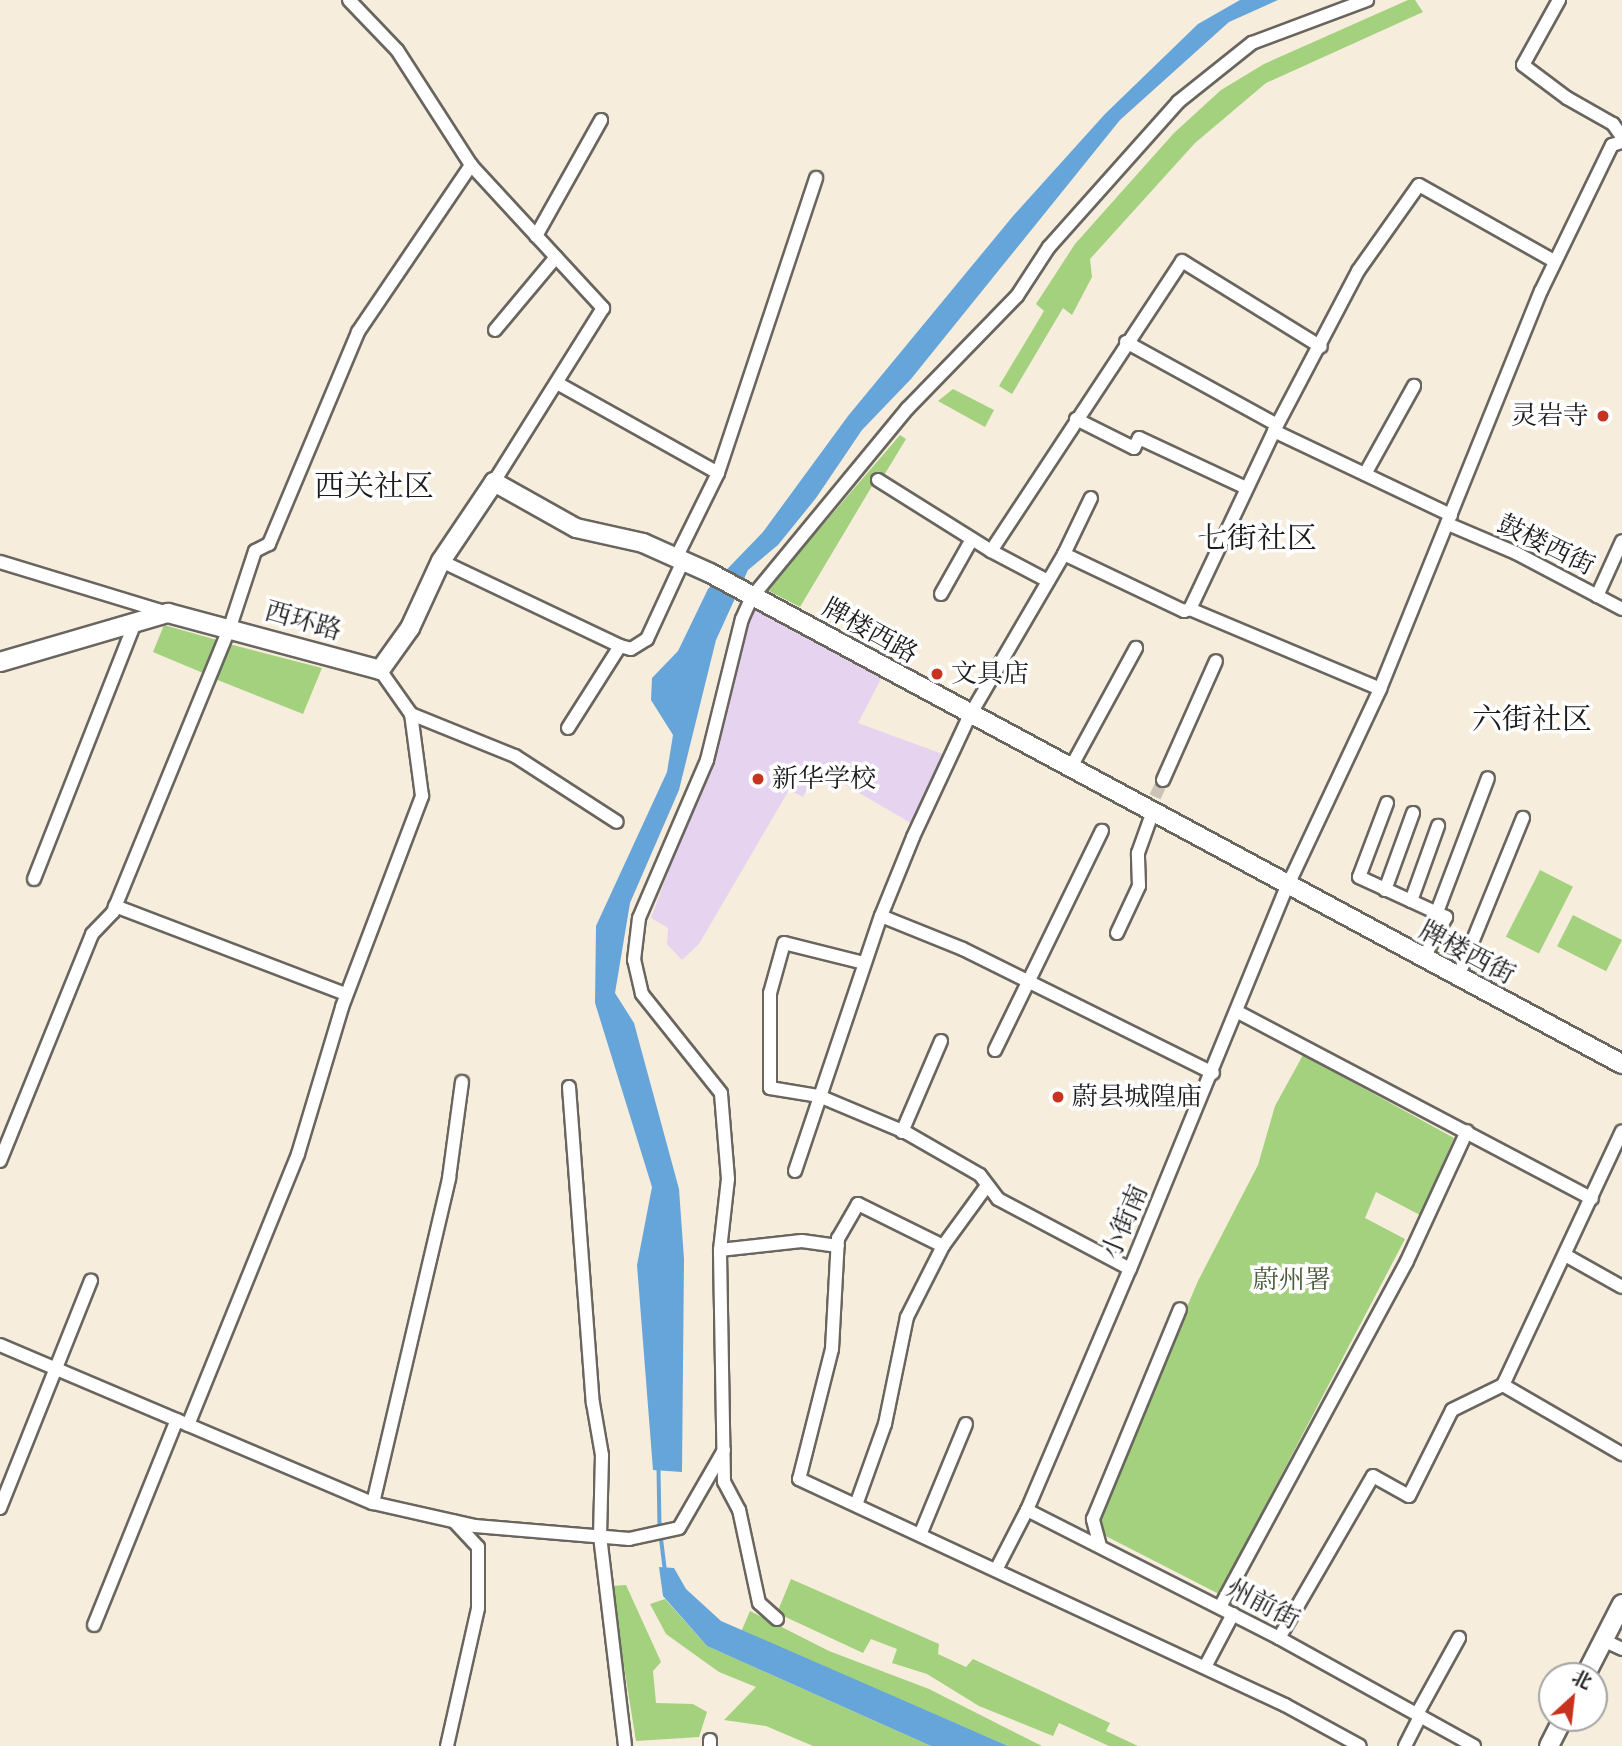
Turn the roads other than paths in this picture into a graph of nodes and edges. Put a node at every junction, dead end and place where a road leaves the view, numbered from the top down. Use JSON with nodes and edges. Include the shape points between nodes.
{"nodes":[{"id":1,"x":349,"y":0,"type":"edge"},
{"id":2,"x":1367,"y":0,"type":"edge"},
{"id":3,"x":1559,"y":0,"type":"edge"},
{"id":4,"x":601,"y":120,"type":"dead end"},
{"id":5,"x":1622,"y":137,"type":"edge"},
{"id":6,"x":1622,"y":142,"type":"edge"},
{"id":7,"x":471,"y":165,"type":"junction"},
{"id":8,"x":816,"y":178,"type":"dead end"},
{"id":9,"x":537,"y":236,"type":"junction"},
{"id":10,"x":556,"y":257,"type":"junction"},
{"id":11,"x":1554,"y":261,"type":"junction"},
{"id":12,"x":495,"y":330,"type":"dead end"},
{"id":13,"x":1126,"y":342,"type":"junction"},
{"id":14,"x":1321,"y":347,"type":"junction"},
{"id":15,"x":556,"y":383,"type":"junction"},
{"id":16,"x":1414,"y":386,"type":"dead end"},
{"id":17,"x":1076,"y":419,"type":"junction"},
{"id":18,"x":1275,"y":428,"type":"junction"},
{"id":19,"x":718,"y":473,"type":"junction"},
{"id":20,"x":1365,"y":474,"type":"junction"},
{"id":21,"x":878,"y":480,"type":"dead end"},
{"id":22,"x":494,"y":482,"type":"junction"},
{"id":23,"x":1246,"y":488,"type":"junction"},
{"id":24,"x":1091,"y":498,"type":"dead end"},
{"id":25,"x":1450,"y":519,"type":"junction"},
{"id":26,"x":972,"y":539,"type":"junction"},
{"id":27,"x":1622,"y":541,"type":"edge"},
{"id":28,"x":991,"y":551,"type":"junction"},
{"id":29,"x":1064,"y":554,"type":"junction"},
{"id":30,"x":680,"y":560,"type":"junction"},
{"id":31,"x":441,"y":561,"type":"junction"},
{"id":32,"x":0,"y":562,"type":"edge"},
{"id":33,"x":1048,"y":581,"type":"junction"},
{"id":34,"x":941,"y":594,"type":"dead end"},
{"id":35,"x":751,"y":596,"type":"junction"},
{"id":36,"x":1597,"y":596,"type":"junction"},
{"id":37,"x":1190,"y":609,"type":"junction"},
{"id":38,"x":1622,"y":609,"type":"edge"},
{"id":39,"x":168,"y":612,"type":"junction"},
{"id":40,"x":135,"y":622,"type":"junction"},
{"id":41,"x":230,"y":628,"type":"junction"},
{"id":42,"x":620,"y":646,"type":"junction"},
{"id":43,"x":1136,"y":648,"type":"dead end"},
{"id":44,"x":1216,"y":661,"type":"dead end"},
{"id":45,"x":0,"y":662,"type":"edge"},
{"id":46,"x":380,"y":670,"type":"junction"},
{"id":47,"x":1380,"y":689,"type":"junction"},
{"id":48,"x":411,"y":714,"type":"junction"},
{"id":49,"x":970,"y":715,"type":"junction"},
{"id":50,"x":568,"y":728,"type":"dead end"},
{"id":51,"x":1070,"y":769,"type":"junction"},
{"id":52,"x":1489,"y":778,"type":"dead end"},
{"id":53,"x":1163,"y":780,"type":"tunnel mouth"},
{"id":54,"x":1387,"y":803,"type":"dead end"},
{"id":55,"x":1151,"y":807,"type":"junction"},
{"id":56,"x":1413,"y":813,"type":"dead end"},
{"id":57,"x":1522,"y":818,"type":"dead end"},
{"id":58,"x":617,"y":822,"type":"dead end"},
{"id":59,"x":1438,"y":826,"type":"dead end"},
{"id":60,"x":1102,"y":831,"type":"dead end"},
{"id":61,"x":34,"y":879,"type":"dead end"},
{"id":62,"x":1287,"y":887,"type":"junction"},
{"id":63,"x":1385,"y":890,"type":"junction"},
{"id":64,"x":1411,"y":901,"type":"junction"},
{"id":65,"x":115,"y":906,"type":"junction"},
{"id":66,"x":1437,"y":912,"type":"junction"},
{"id":67,"x":881,"y":916,"type":"junction"},
{"id":68,"x":1117,"y":933,"type":"dead end"},
{"id":69,"x":1423,"y":959,"type":"junction"},
{"id":70,"x":864,"y":964,"type":"junction"},
{"id":71,"x":1458,"y":977,"type":"junction"},
{"id":72,"x":1024,"y":983,"type":"junction"},
{"id":73,"x":346,"y":994,"type":"junction"},
{"id":74,"x":1238,"y":1012,"type":"junction"},
{"id":75,"x":942,"y":1041,"type":"dead end"},
{"id":76,"x":995,"y":1050,"type":"dead end"},
{"id":77,"x":1622,"y":1064,"type":"edge"},
{"id":78,"x":1213,"y":1073,"type":"junction"},
{"id":79,"x":462,"y":1082,"type":"dead end"},
{"id":80,"x":569,"y":1087,"type":"dead end"},
{"id":81,"x":819,"y":1096,"type":"junction"},
{"id":82,"x":1466,"y":1131,"type":"junction"},
{"id":83,"x":1622,"y":1131,"type":"edge"},
{"id":84,"x":902,"y":1132,"type":"junction"},
{"id":85,"x":0,"y":1161,"type":"edge"},
{"id":86,"x":795,"y":1171,"type":"dead end"},
{"id":87,"x":986,"y":1186,"type":"junction"},
{"id":88,"x":1592,"y":1199,"type":"junction"},
{"id":89,"x":838,"y":1245,"type":"junction"},
{"id":90,"x":943,"y":1245,"type":"junction"},
{"id":91,"x":720,"y":1250,"type":"junction"},
{"id":92,"x":1564,"y":1255,"type":"junction"},
{"id":93,"x":1130,"y":1269,"type":"junction"},
{"id":94,"x":91,"y":1280,"type":"dead end"},
{"id":95,"x":1622,"y":1287,"type":"edge"},
{"id":96,"x":1180,"y":1309,"type":"dead end"},
{"id":97,"x":0,"y":1345,"type":"edge"},
{"id":98,"x":54,"y":1368,"type":"junction"},
{"id":99,"x":1503,"y":1385,"type":"junction"},
{"id":100,"x":182,"y":1423,"type":"junction"},
{"id":101,"x":966,"y":1424,"type":"dead end"},
{"id":102,"x":724,"y":1450,"type":"junction"},
{"id":103,"x":1622,"y":1454,"type":"edge"},
{"id":104,"x":373,"y":1503,"type":"junction"},
{"id":105,"x":856,"y":1506,"type":"junction"},
{"id":106,"x":0,"y":1508,"type":"edge"},
{"id":107,"x":1027,"y":1510,"type":"junction"},
{"id":108,"x":453,"y":1521,"type":"junction"},
{"id":109,"x":920,"y":1535,"type":"junction"},
{"id":110,"x":600,"y":1536,"type":"junction"},
{"id":111,"x":1100,"y":1546,"type":"junction"},
{"id":112,"x":996,"y":1570,"type":"junction"},
{"id":113,"x":1622,"y":1604,"type":"edge"},
{"id":114,"x":1220,"y":1607,"type":"junction"},
{"id":115,"x":1233,"y":1614,"type":"junction"},
{"id":116,"x":777,"y":1619,"type":"dead end"},
{"id":117,"x":94,"y":1625,"type":"dead end"},
{"id":118,"x":1279,"y":1638,"type":"junction"},
{"id":119,"x":1459,"y":1638,"type":"dead end"},
{"id":120,"x":1603,"y":1640,"type":"junction"},
{"id":121,"x":1622,"y":1649,"type":"edge"},
{"id":122,"x":1592,"y":1662,"type":"edge"},
{"id":123,"x":1205,"y":1667,"type":"junction"},
{"id":124,"x":1418,"y":1715,"type":"junction"},
{"id":125,"x":447,"y":1746,"type":"edge"},
{"id":126,"x":625,"y":1746,"type":"edge"},
{"id":127,"x":1360,"y":1746,"type":"edge"},
{"id":128,"x":1405,"y":1746,"type":"edge"},
{"id":129,"x":1474,"y":1746,"type":"edge"}],
"edges":[{"from":1,"to":7,"type":"street","via":[[397,50]]},
{"from":2,"to":35,"type":"street","via":[[1252,43],[1178,102],[1049,247],[1017,296],[907,409]]},
{"from":3,"to":5,"type":"street","via":[[1522,65],[1613,124]]},
{"from":4,"to":9,"type":"street"},
{"from":6,"to":11,"type":"street","name":"小街南","via":[[1612,145]]},
{"from":7,"to":9,"type":"street"},
{"from":7,"to":41,"type":"street","via":[[358,332],[269,544],[255,551]]},
{"from":8,"to":19,"type":"street"},
{"from":9,"to":10,"type":"street"},
{"from":10,"to":12,"type":"street"},
{"from":10,"to":15,"type":"street","via":[[603,308]]},
{"from":11,"to":14,"type":"street","via":[[1419,185],[1359,271]]},
{"from":11,"to":25,"type":"street","name":"小街南"},
{"from":13,"to":14,"type":"street","via":[[1182,261]]},
{"from":13,"to":17,"type":"street"},
{"from":13,"to":18,"type":"street","name":"鼓楼西街"},
{"from":14,"to":18,"type":"street"},
{"from":15,"to":19,"type":"street"},
{"from":15,"to":22,"type":"street"},
{"from":16,"to":20,"type":"street"},
{"from":17,"to":23,"type":"street","via":[[1134,449],[1139,438]]},
{"from":17,"to":28,"type":"street"},
{"from":18,"to":20,"type":"street","name":"鼓楼西街"},
{"from":18,"to":23,"type":"street"},
{"from":19,"to":30,"type":"street"},
{"from":20,"to":25,"type":"street","name":"鼓楼西街"},
{"from":21,"to":26,"type":"street"},
{"from":22,"to":30,"type":"main road","name":"牌楼西路","via":[[576,528],[643,543]]},
{"from":22,"to":31,"type":"main road"},
{"from":23,"to":37,"type":"street"},
{"from":24,"to":29,"type":"street"},
{"from":25,"to":36,"type":"street","name":"鼓楼西街"},
{"from":25,"to":47,"type":"street","name":"小街南"},
{"from":26,"to":28,"type":"street"},
{"from":26,"to":34,"type":"street"},
{"from":27,"to":36,"type":"street"},
{"from":28,"to":33,"type":"street"},
{"from":29,"to":33,"type":"street"},
{"from":29,"to":37,"type":"street","via":[[1184,611]]},
{"from":30,"to":35,"type":"main road","name":"牌楼西路"},
{"from":30,"to":42,"type":"street","via":[[647,639],[631,649]]},
{"from":31,"to":42,"type":"street"},
{"from":31,"to":46,"type":"main road","via":[[410,628]]},
{"from":32,"to":39,"type":"street"},
{"from":33,"to":49,"type":"street"},
{"from":35,"to":49,"type":"main road","name":"牌楼西路"},
{"from":35,"to":91,"type":"street","via":[[728,662],[707,760],[639,918],[635,960],[642,994],[721,1093],[728,1179]]},
{"from":36,"to":38,"type":"street","name":"鼓楼西街"},
{"from":37,"to":47,"type":"street"},
{"from":39,"to":40,"type":"main road"},
{"from":39,"to":41,"type":"main road","name":"西环路"},
{"from":40,"to":45,"type":"main road"},
{"from":40,"to":61,"type":"street"},
{"from":41,"to":46,"type":"main road","name":"西环路"},
{"from":41,"to":65,"type":"street"},
{"from":42,"to":50,"type":"street"},
{"from":43,"to":51,"type":"street"},
{"from":44,"to":53,"type":"street"},
{"from":46,"to":48,"type":"street"},
{"from":47,"to":62,"type":"street","name":"小街南"},
{"from":48,"to":58,"type":"street","via":[[514,756]]},
{"from":48,"to":73,"type":"street","via":[[422,796]]},
{"from":49,"to":51,"type":"main road","name":"牌楼西路"},
{"from":49,"to":67,"type":"street"},
{"from":51,"to":55,"type":"main road","name":"牌楼西路"},
{"from":52,"to":66,"type":"street"},
{"from":54,"to":63,"type":"street","via":[[1359,877]]},
{"from":55,"to":62,"type":"main road","name":"牌楼西路"},
{"from":55,"to":68,"type":"street","via":[[1138,853],[1139,886]]},
{"from":56,"to":63,"type":"street"},
{"from":57,"to":71,"type":"street"},
{"from":59,"to":64,"type":"street"},
{"from":60,"to":72,"type":"street"},
{"from":62,"to":69,"type":"main road","name":"牌楼西街"},
{"from":62,"to":74,"type":"street","name":"小街南"},
{"from":63,"to":64,"type":"street"},
{"from":64,"to":66,"type":"street"},
{"from":65,"to":73,"type":"street"},
{"from":65,"to":85,"type":"street","via":[[92,934]]},
{"from":66,"to":69,"type":"street","via":[[1446,917]]},
{"from":67,"to":70,"type":"street"},
{"from":67,"to":72,"type":"street","via":[[963,949]]},
{"from":69,"to":71,"type":"main road","name":"牌楼西街"},
{"from":70,"to":81,"type":"street"},
{"from":70,"to":81,"type":"street","via":[[784,943],[780,953],[767,1033],[770,1088]]},
{"from":71,"to":77,"type":"main road","name":"牌楼西街"},
{"from":72,"to":76,"type":"street"},
{"from":72,"to":78,"type":"street"},
{"from":73,"to":100,"type":"street","via":[[298,1154]]},
{"from":74,"to":78,"type":"street","name":"小街南"},
{"from":74,"to":82,"type":"street"},
{"from":75,"to":84,"type":"street"},
{"from":78,"to":93,"type":"street","name":"小街南"},
{"from":79,"to":104,"type":"street","via":[[449,1178]]},
{"from":80,"to":110,"type":"street","via":[[593,1403],[602,1455]]},
{"from":81,"to":84,"type":"street"},
{"from":81,"to":86,"type":"street"},
{"from":82,"to":88,"type":"street"},
{"from":82,"to":114,"type":"street","via":[[1407,1261]]},
{"from":83,"to":88,"type":"street"},
{"from":84,"to":87,"type":"street","via":[[980,1175]]},
{"from":87,"to":90,"type":"street"},
{"from":87,"to":93,"type":"street","via":[[998,1199]]},
{"from":88,"to":92,"type":"street"},
{"from":89,"to":90,"type":"street","via":[[858,1204]]},
{"from":89,"to":91,"type":"street","via":[[802,1241]]},
{"from":89,"to":105,"type":"street","via":[[832,1349],[799,1479]]},
{"from":90,"to":105,"type":"street","via":[[907,1317],[884,1423]]},
{"from":91,"to":102,"type":"street"},
{"from":92,"to":95,"type":"street"},
{"from":92,"to":99,"type":"street"},
{"from":93,"to":107,"type":"street","name":"小街南"},
{"from":94,"to":98,"type":"street"},
{"from":96,"to":111,"type":"street","via":[[1093,1519]]},
{"from":97,"to":98,"type":"street"},
{"from":98,"to":100,"type":"street"},
{"from":98,"to":106,"type":"street"},
{"from":99,"to":103,"type":"street"},
{"from":99,"to":118,"type":"street","via":[[1452,1410],[1409,1496],[1373,1476]]},
{"from":100,"to":104,"type":"street"},
{"from":100,"to":117,"type":"street"},
{"from":101,"to":109,"type":"street"},
{"from":102,"to":110,"type":"street","via":[[679,1528],[629,1539]]},
{"from":102,"to":116,"type":"street","via":[[724,1482],[739,1510],[759,1603]]},
{"from":104,"to":108,"type":"street"},
{"from":105,"to":109,"type":"street"},
{"from":107,"to":111,"type":"street","name":"州前街"},
{"from":107,"to":112,"type":"street","name":"小街南"},
{"from":108,"to":110,"type":"street"},
{"from":108,"to":125,"type":"street","via":[[478,1547],[478,1608]]},
{"from":109,"to":112,"type":"street"},
{"from":110,"to":126,"type":"street"},
{"from":111,"to":114,"type":"street","name":"州前街"},
{"from":112,"to":123,"type":"street"},
{"from":113,"to":120,"type":"main road"},
{"from":114,"to":115,"type":"street","name":"州前街"},
{"from":115,"to":118,"type":"street","name":"州前街"},
{"from":115,"to":123,"type":"street"},
{"from":118,"to":124,"type":"street","name":"州前街"},
{"from":119,"to":124,"type":"street"},
{"from":120,"to":121,"type":"street"},
{"from":120,"to":122,"type":"main road"},
{"from":123,"to":127,"type":"street"},
{"from":124,"to":128,"type":"street"},
{"from":124,"to":129,"type":"street","name":"州前街"}]}
